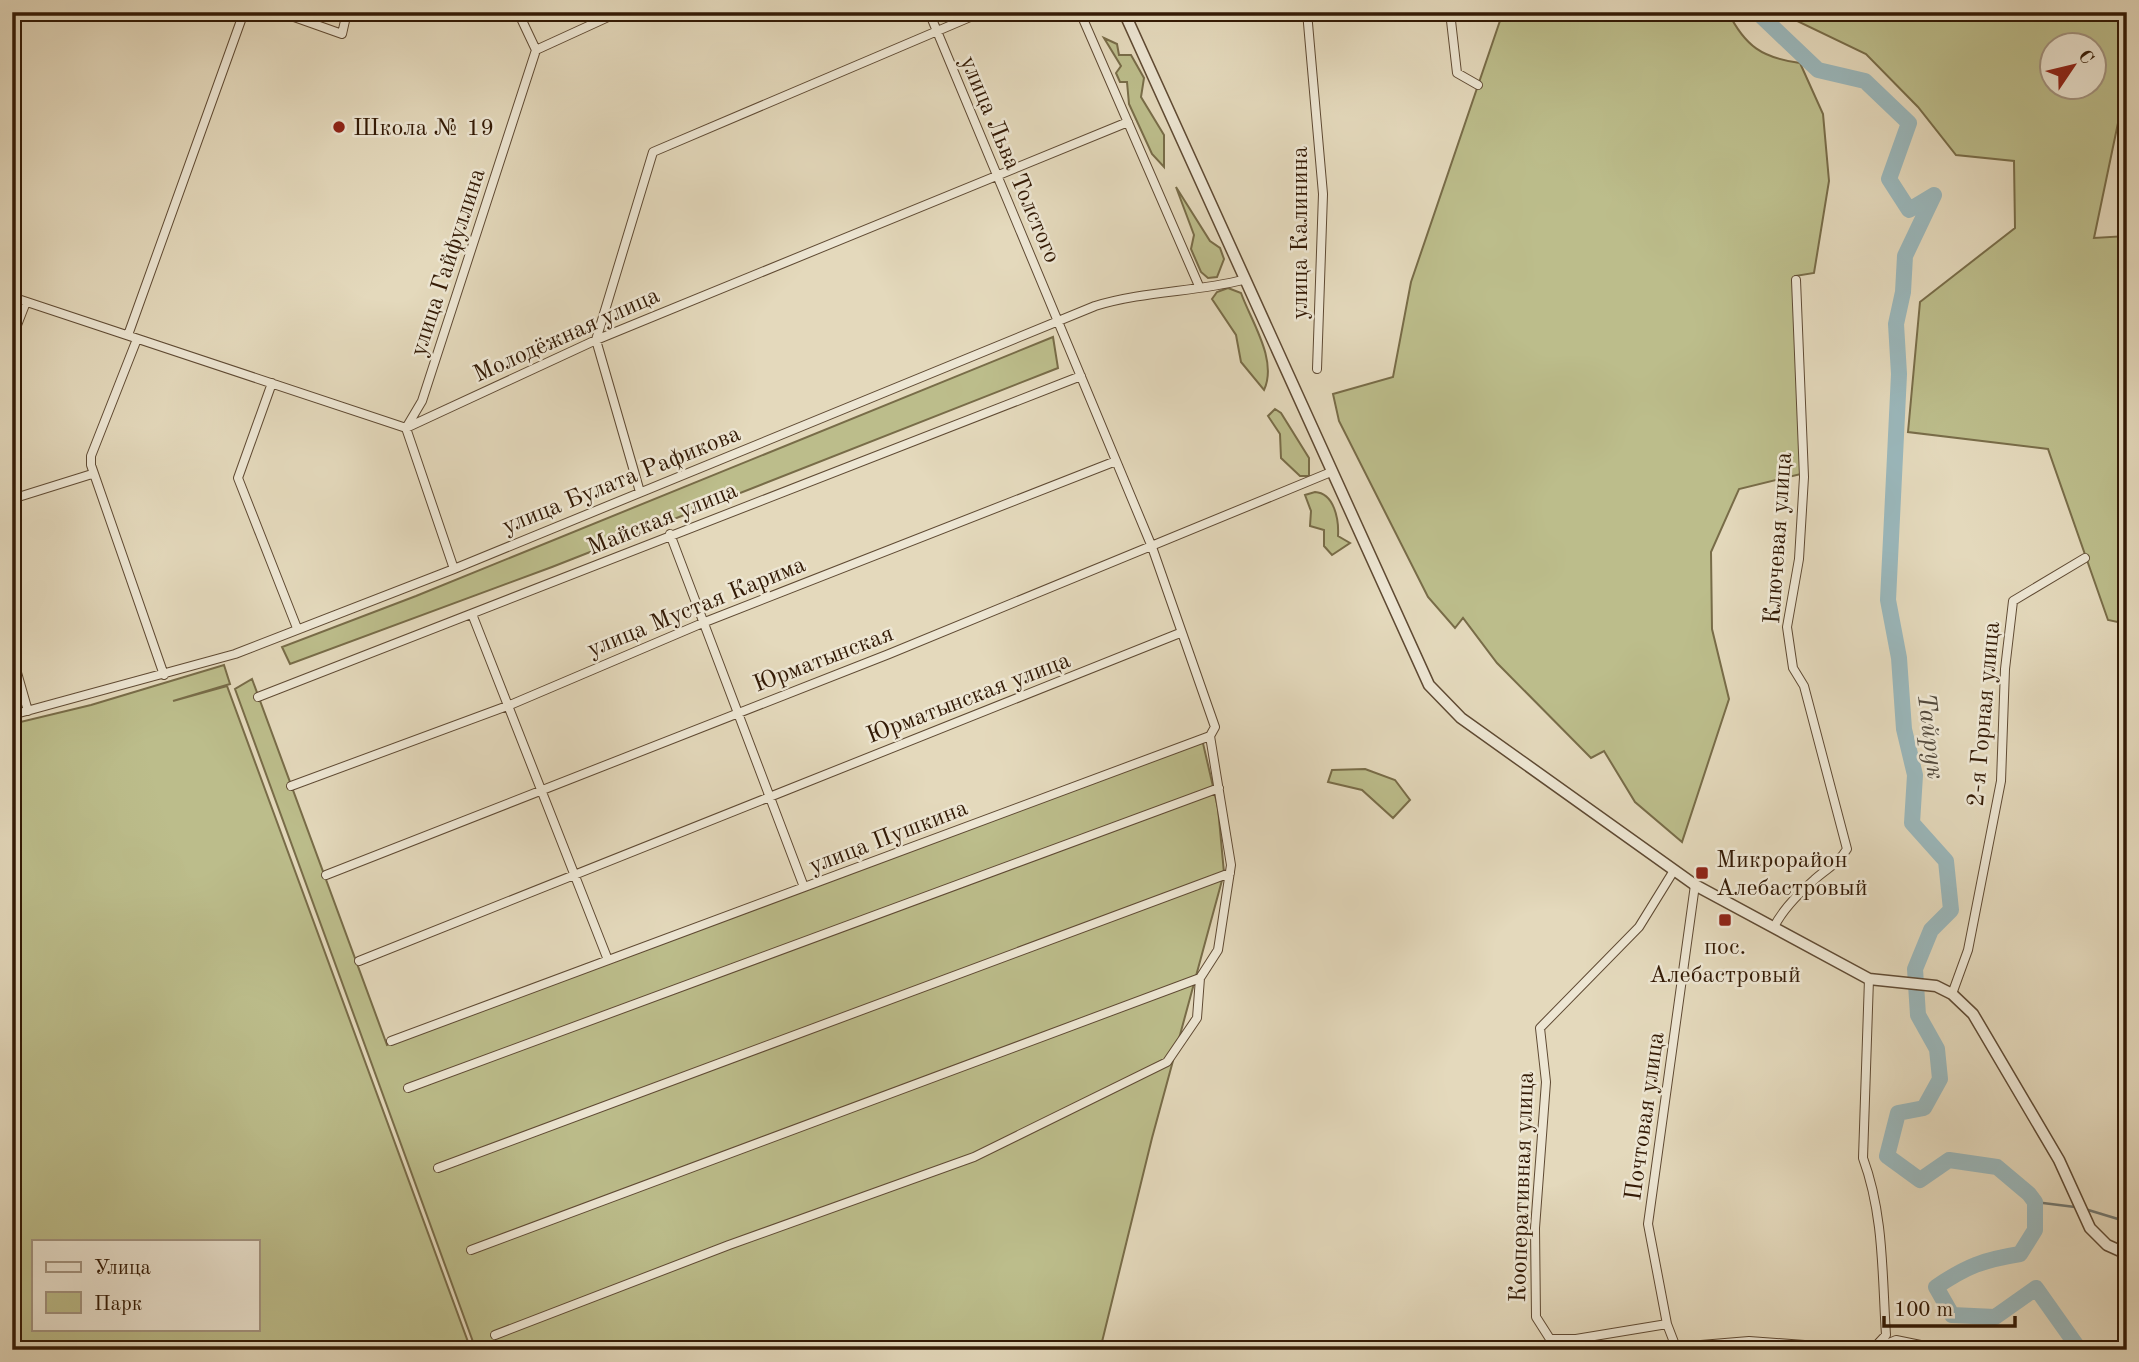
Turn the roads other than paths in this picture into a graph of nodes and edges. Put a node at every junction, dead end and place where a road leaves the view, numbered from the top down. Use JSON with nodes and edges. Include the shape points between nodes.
{"nodes":[{"id":1,"x":244,"y":12,"type":"edge"},
{"id":2,"x":280,"y":12,"type":"edge"},
{"id":3,"x":347,"y":12,"type":"edge"},
{"id":4,"x":518,"y":12,"type":"edge"},
{"id":5,"x":619,"y":12,"type":"edge"},
{"id":6,"x":929,"y":12,"type":"edge"},
{"id":7,"x":982,"y":12,"type":"edge"},
{"id":8,"x":1080,"y":12,"type":"edge"},
{"id":9,"x":1307,"y":12,"type":"edge"},
{"id":10,"x":1450,"y":12,"type":"edge"},
{"id":11,"x":1125,"y":13,"type":"edge"},
{"id":12,"x":937,"y":32,"type":"junction"},
{"id":13,"x":536,"y":50,"type":"junction"},
{"id":14,"x":1478,"y":85,"type":"dead end"},
{"id":15,"x":1128,"y":122,"type":"junction"},
{"id":16,"x":997,"y":176,"type":"junction"},
{"id":17,"x":1243,"y":280,"type":"junction"},
{"id":18,"x":1796,"y":280,"type":"dead end"},
{"id":19,"x":1199,"y":286,"type":"junction"},
{"id":20,"x":12,"y":297,"type":"edge"},
{"id":21,"x":26,"y":302,"type":"junction"},
{"id":22,"x":1058,"y":320,"type":"junction"},
{"id":23,"x":128,"y":335,"type":"junction"},
{"id":24,"x":12,"y":338,"type":"edge"},
{"id":25,"x":137,"y":339,"type":"junction"},
{"id":26,"x":596,"y":340,"type":"junction"},
{"id":27,"x":1317,"y":369,"type":"dead end"},
{"id":28,"x":1081,"y":376,"type":"junction"},
{"id":29,"x":272,"y":383,"type":"junction"},
{"id":30,"x":406,"y":428,"type":"junction"},
{"id":31,"x":1116,"y":461,"type":"junction"},
{"id":32,"x":1331,"y":472,"type":"junction"},
{"id":33,"x":92,"y":474,"type":"junction"},
{"id":34,"x":640,"y":492,"type":"junction"},
{"id":35,"x":12,"y":499,"type":"edge"},
{"id":36,"x":670,"y":534,"type":"junction"},
{"id":37,"x":1152,"y":547,"type":"junction"},
{"id":38,"x":2085,"y":558,"type":"dead end"},
{"id":39,"x":454,"y":569,"type":"junction"},
{"id":40,"x":472,"y":614,"type":"junction"},
{"id":41,"x":705,"y":622,"type":"junction"},
{"id":42,"x":297,"y":628,"type":"junction"},
{"id":43,"x":1180,"y":633,"type":"junction"},
{"id":44,"x":12,"y":655,"type":"edge"},
{"id":45,"x":164,"y":674,"type":"junction"},
{"id":46,"x":258,"y":697,"type":"dead end"},
{"id":47,"x":510,"y":705,"type":"junction"},
{"id":48,"x":28,"y":711,"type":"junction"},
{"id":49,"x":735,"y":712,"type":"junction"},
{"id":50,"x":12,"y":715,"type":"edge"},
{"id":51,"x":1210,"y":736,"type":"junction"},
{"id":52,"x":291,"y":786,"type":"dead end"},
{"id":53,"x":1219,"y":788,"type":"junction"},
{"id":54,"x":540,"y":789,"type":"junction"},
{"id":55,"x":769,"y":796,"type":"junction"},
{"id":56,"x":1673,"y":872,"type":"junction"},
{"id":57,"x":1230,"y":873,"type":"junction"},
{"id":58,"x":326,"y":875,"type":"dead end"},
{"id":59,"x":573,"y":875,"type":"junction"},
{"id":60,"x":1695,"y":885,"type":"junction"},
{"id":61,"x":804,"y":887,"type":"junction"},
{"id":62,"x":1774,"y":927,"type":"junction"},
{"id":63,"x":608,"y":960,"type":"junction"},
{"id":64,"x":359,"y":961,"type":"dead end"},
{"id":65,"x":1200,"y":978,"type":"junction"},
{"id":66,"x":1869,"y":979,"type":"junction"},
{"id":67,"x":1952,"y":994,"type":"junction"},
{"id":68,"x":391,"y":1041,"type":"dead end"},
{"id":69,"x":408,"y":1088,"type":"dead end"},
{"id":70,"x":438,"y":1168,"type":"dead end"},
{"id":71,"x":471,"y":1250,"type":"dead end"},
{"id":72,"x":2127,"y":1254,"type":"edge"},
{"id":73,"x":1667,"y":1324,"type":"junction"},
{"id":74,"x":495,"y":1335,"type":"dead end"},
{"id":75,"x":1565,"y":1339,"type":"junction"},
{"id":76,"x":1677,"y":1349,"type":"edge"},
{"id":77,"x":1563,"y":1350,"type":"edge"},
{"id":78,"x":1872,"y":1350,"type":"edge"},
{"id":79,"x":1945,"y":1350,"type":"edge"}],
"edges":[{"from":1,"to":23,"type":"street"},
{"from":2,"to":3,"type":"street","via":[[342,34]]},
{"from":4,"to":13,"type":"street"},
{"from":5,"to":13,"type":"street"},
{"from":6,"to":12,"type":"street","name":"улица Льва Толстого"},
{"from":7,"to":12,"type":"street"},
{"from":8,"to":15,"type":"street"},
{"from":9,"to":27,"type":"street","name":"улица Калинина","via":[[1323,194]]},
{"from":10,"to":14,"type":"street","via":[[1457,73]]},
{"from":11,"to":17,"type":"street"},
{"from":12,"to":16,"type":"street","name":"улица Льва Толстого"},
{"from":12,"to":26,"type":"street","via":[[653,152]]},
{"from":13,"to":30,"type":"street","name":"улица Гайфуллина","via":[[422,401]]},
{"from":15,"to":16,"type":"street","name":"Молодёжная улица"},
{"from":15,"to":19,"type":"street"},
{"from":16,"to":22,"type":"street","name":"улица Льва Толстого"},
{"from":16,"to":26,"type":"street","name":"Молодёжная улица"},
{"from":17,"to":19,"type":"street","name":"улица Булата Рафикова"},
{"from":17,"to":32,"type":"street"},
{"from":18,"to":62,"type":"street","name":"Ключевая улица","via":[[1804,477],[1799,559],[1787,627],[1793,668],[1804,686],[1847,849],[1840,862],[1815,878],[1780,914]]},
{"from":19,"to":22,"type":"street","name":"улица Булата Рафикова","via":[[1121,298]]},
{"from":20,"to":21,"type":"street"},
{"from":21,"to":23,"type":"street"},
{"from":21,"to":24,"type":"street"},
{"from":22,"to":28,"type":"street","name":"улица Льва Толстого"},
{"from":22,"to":34,"type":"street","name":"улица Булата Рафикова"},
{"from":23,"to":25,"type":"street"},
{"from":25,"to":29,"type":"street"},
{"from":25,"to":33,"type":"street","via":[[91,456]]},
{"from":26,"to":30,"type":"street","name":"Молодёжная улица"},
{"from":26,"to":34,"type":"street"},
{"from":28,"to":31,"type":"street","name":"улица Льва Толстого"},
{"from":28,"to":36,"type":"street","name":"Майская улица"},
{"from":29,"to":30,"type":"street"},
{"from":29,"to":42,"type":"street","via":[[237,478]]},
{"from":30,"to":39,"type":"street"},
{"from":31,"to":37,"type":"street","name":"улица Льва Толстого"},
{"from":31,"to":41,"type":"street","name":"улица Мустая Карима"},
{"from":32,"to":37,"type":"street","name":"Юрматынская"},
{"from":32,"to":56,"type":"street","via":[[1429,685],[1461,719]]},
{"from":33,"to":35,"type":"street"},
{"from":33,"to":45,"type":"street"},
{"from":34,"to":39,"type":"street","name":"улица Булата Рафикова"},
{"from":36,"to":40,"type":"street","name":"Майская улица"},
{"from":36,"to":41,"type":"street"},
{"from":37,"to":43,"type":"street"},
{"from":37,"to":49,"type":"street","name":"Юрматынская"},
{"from":38,"to":67,"type":"street","name":"2-я Горная улица","via":[[2013,601],[2001,781],[1968,950]]},
{"from":39,"to":42,"type":"street","name":"улица Булата Рафикова"},
{"from":40,"to":46,"type":"street","name":"Майская улица"},
{"from":40,"to":47,"type":"street"},
{"from":41,"to":47,"type":"street","name":"улица Мустая Карима"},
{"from":41,"to":49,"type":"street"},
{"from":42,"to":45,"type":"street","name":"улица Булата Рафикова","via":[[236,654]]},
{"from":43,"to":51,"type":"street","via":[[1215,727]]},
{"from":43,"to":55,"type":"street","name":"Юрматынская улица"},
{"from":44,"to":48,"type":"street"},
{"from":45,"to":48,"type":"street","name":"улица Булата Рафикова"},
{"from":47,"to":52,"type":"street","name":"улица Мустая Карима"},
{"from":47,"to":54,"type":"street"},
{"from":48,"to":50,"type":"street","name":"улица Булата Рафикова"},
{"from":49,"to":54,"type":"street","name":"Юрматынская"},
{"from":49,"to":55,"type":"street"},
{"from":51,"to":53,"type":"street"},
{"from":51,"to":61,"type":"street","name":"улица Пушкина"},
{"from":53,"to":57,"type":"street"},
{"from":53,"to":69,"type":"street"},
{"from":54,"to":58,"type":"street","name":"Юрматынская"},
{"from":54,"to":59,"type":"street"},
{"from":55,"to":59,"type":"street","name":"Юрматынская улица"},
{"from":55,"to":61,"type":"street"},
{"from":56,"to":60,"type":"street"},
{"from":56,"to":75,"type":"street","name":"Кооперативная улица","via":[[1639,927],[1540,1028],[1546,1082],[1535,1228],[1536,1317],[1550,1339]]},
{"from":57,"to":65,"type":"street","via":[[1218,950]]},
{"from":57,"to":70,"type":"street"},
{"from":59,"to":63,"type":"street"},
{"from":59,"to":64,"type":"street","name":"Юрматынская улица"},
{"from":60,"to":62,"type":"street"},
{"from":60,"to":73,"type":"street","name":"Почтовая улица","via":[[1648,1224]]},
{"from":61,"to":63,"type":"street","name":"улица Пушкина"},
{"from":62,"to":66,"type":"street"},
{"from":63,"to":68,"type":"street","name":"улица Пушкина"},
{"from":65,"to":71,"type":"street"},
{"from":65,"to":74,"type":"street","via":[[1197,1018],[1167,1062],[974,1157]]},
{"from":66,"to":67,"type":"street","via":[[1936,986]]},
{"from":66,"to":78,"type":"street","via":[[1863,1158],[1881,1225],[1886,1335]]},
{"from":67,"to":72,"type":"street","via":[[1973,1014],[2079,1199],[2090,1228],[2107,1245]]},
{"from":73,"to":75,"type":"street"},
{"from":73,"to":76,"type":"street","name":"Почтовая улица"},
{"from":75,"to":77,"type":"street"},
{"from":76,"to":78,"type":"street","via":[[1749,1341]]},
{"from":78,"to":79,"type":"street","via":[[1896,1340]]}]}
